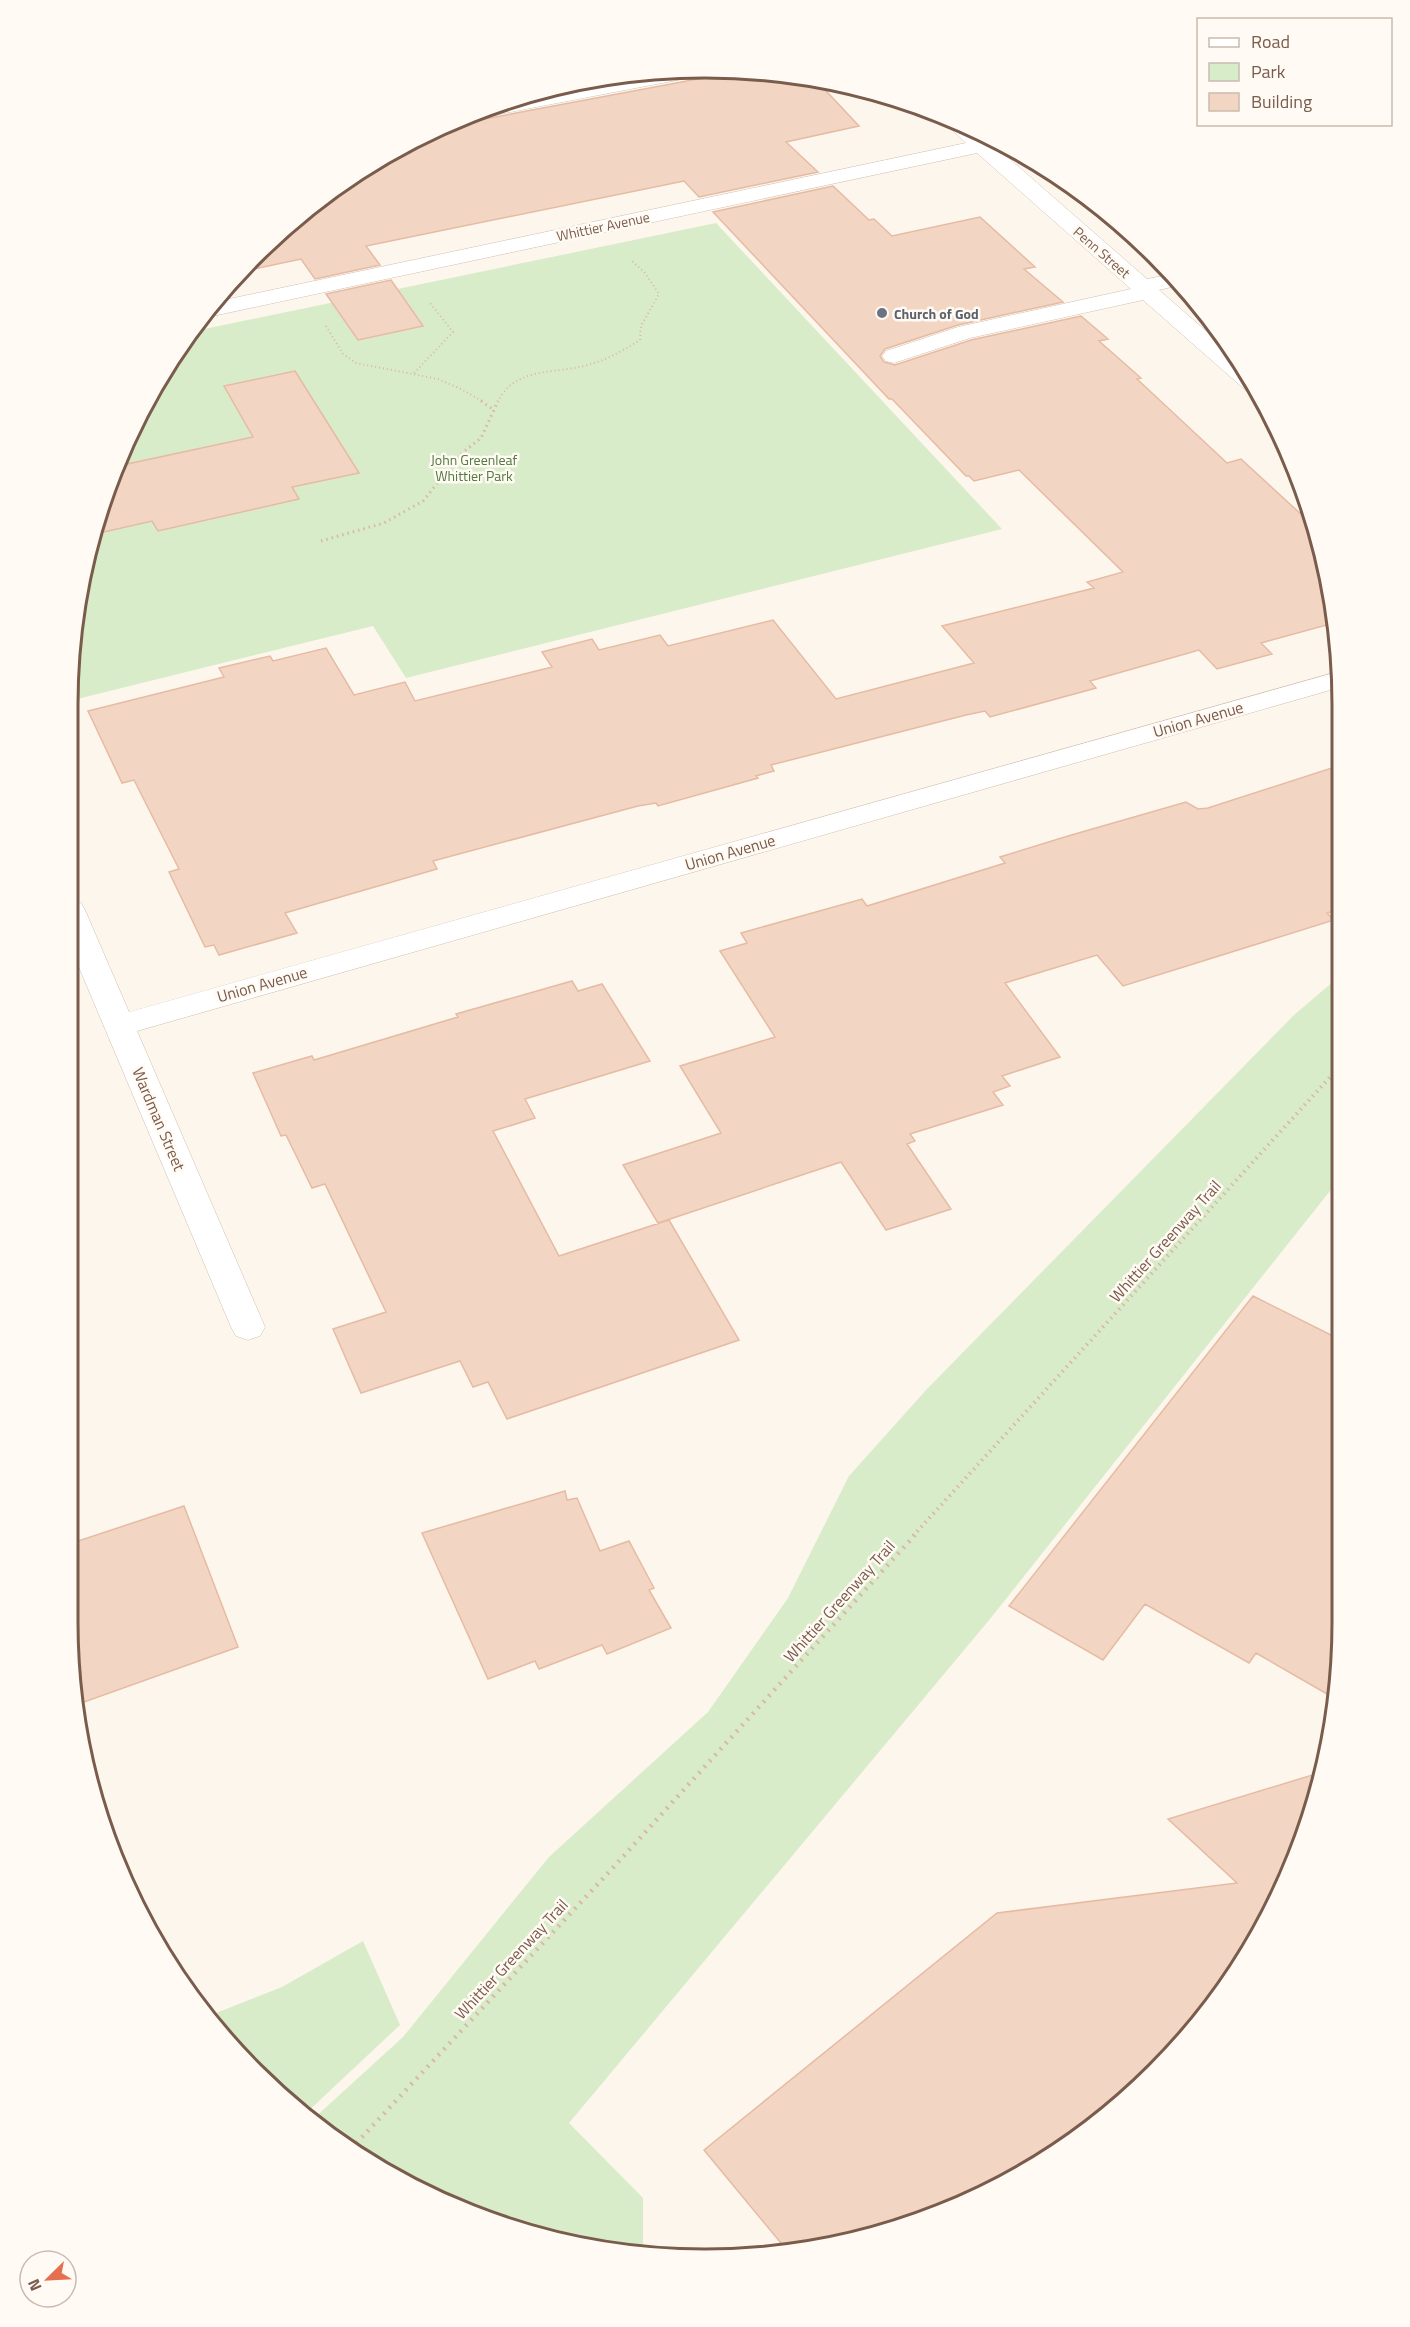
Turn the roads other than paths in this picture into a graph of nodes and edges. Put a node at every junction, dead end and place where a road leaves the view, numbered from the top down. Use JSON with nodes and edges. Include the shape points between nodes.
{"nodes":[{"id":1,"x":638,"y":82,"type":"edge"},
{"id":2,"x":536,"y":101,"type":"edge"},
{"id":3,"x":985,"y":145,"type":"edge"},
{"id":4,"x":996,"y":150,"type":"edge"},
{"id":5,"x":1167,"y":283,"type":"edge"},
{"id":6,"x":1145,"y":290,"type":"junction"},
{"id":7,"x":221,"y":307,"type":"edge"},
{"id":8,"x":894,"y":356,"type":"dead end"},
{"id":9,"x":1232,"y":366,"type":"edge"},
{"id":10,"x":1331,"y":682,"type":"edge"},
{"id":11,"x":78,"y":929,"type":"edge"},
{"id":12,"x":119,"y":1024,"type":"junction"},
{"id":13,"x":248,"y":1327,"type":"dead end"}],
"edges":[{"from":1,"to":2,"type":"street"},
{"from":3,"to":7,"type":"street","name":"Whittier Avenue"},
{"from":4,"to":6,"type":"street","name":"Penn Street"},
{"from":5,"to":6,"type":"street"},
{"from":6,"to":8,"type":"street","via":[[966,332]]},
{"from":6,"to":9,"type":"street","name":"Penn Street"},
{"from":10,"to":12,"type":"street","name":"Union Avenue"},
{"from":11,"to":12,"type":"street","name":"Wardman Street"},
{"from":12,"to":13,"type":"street","name":"Wardman Street"}]}
